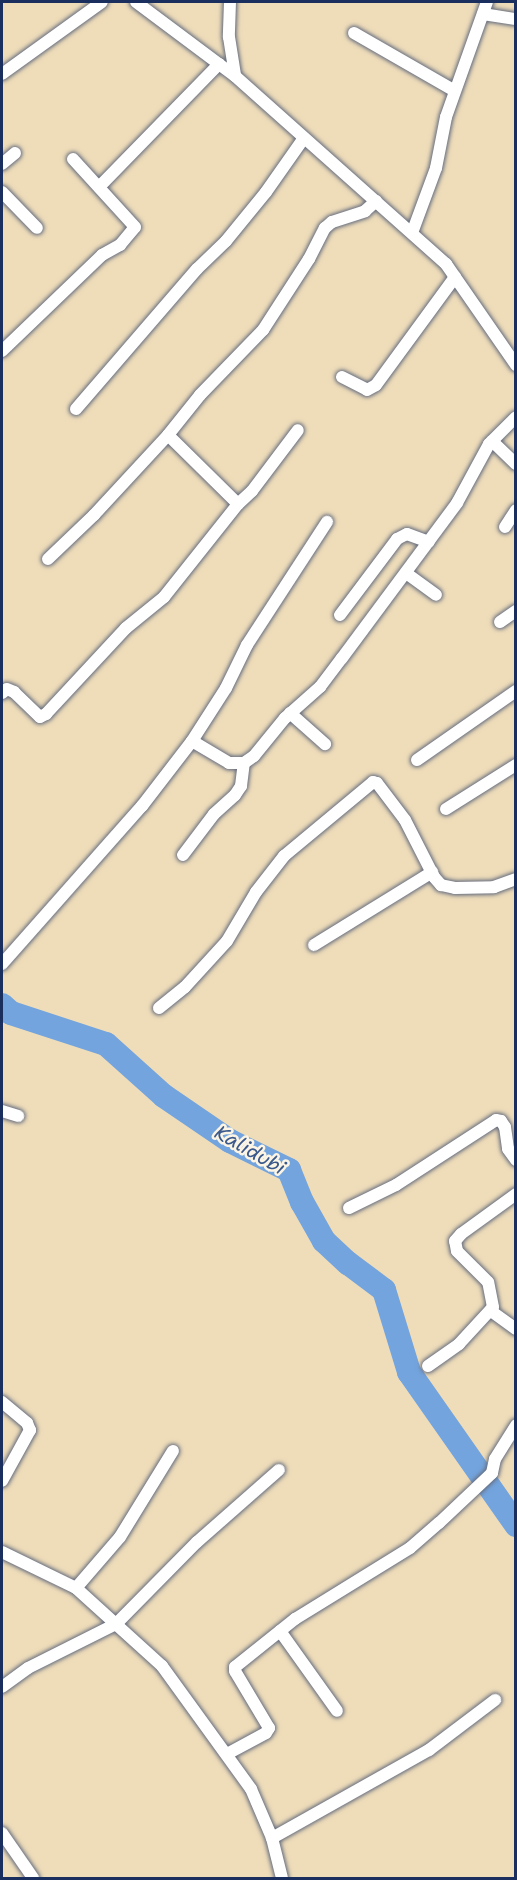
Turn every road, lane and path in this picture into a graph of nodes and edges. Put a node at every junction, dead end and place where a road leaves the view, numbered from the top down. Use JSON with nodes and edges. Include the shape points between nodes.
{"nodes":[{"id":1,"x":102,"y":2,"type":"edge"},
{"id":2,"x":136,"y":2,"type":"edge"},
{"id":3,"x":230,"y":2,"type":"edge"},
{"id":4,"x":485,"y":8,"type":"edge"},
{"id":5,"x":516,"y":19,"type":"edge"},
{"id":6,"x":354,"y":33,"type":"dead end"},
{"id":7,"x":219,"y":64,"type":"junction"},
{"id":8,"x":2,"y":74,"type":"edge"},
{"id":9,"x":235,"y":76,"type":"junction"},
{"id":10,"x":455,"y":91,"type":"junction"},
{"id":11,"x":304,"y":138,"type":"junction"},
{"id":12,"x":15,"y":153,"type":"dead end"},
{"id":13,"x":73,"y":159,"type":"dead end"},
{"id":14,"x":2,"y":164,"type":"edge"},
{"id":15,"x":99,"y":187,"type":"junction"},
{"id":16,"x":2,"y":192,"type":"edge"},
{"id":17,"x":376,"y":201,"type":"junction"},
{"id":18,"x":37,"y":228,"type":"dead end"},
{"id":19,"x":411,"y":233,"type":"junction"},
{"id":20,"x":455,"y":277,"type":"junction"},
{"id":21,"x":2,"y":351,"type":"edge"},
{"id":22,"x":516,"y":365,"type":"edge"},
{"id":23,"x":342,"y":377,"type":"dead end"},
{"id":24,"x":76,"y":409,"type":"dead end"},
{"id":25,"x":516,"y":417,"type":"edge"},
{"id":26,"x":298,"y":430,"type":"dead end"},
{"id":27,"x":168,"y":435,"type":"junction"},
{"id":28,"x":492,"y":441,"type":"junction"},
{"id":29,"x":516,"y":464,"type":"edge"},
{"id":30,"x":238,"y":504,"type":"junction"},
{"id":31,"x":516,"y":510,"type":"edge"},
{"id":32,"x":327,"y":522,"type":"dead end"},
{"id":33,"x":505,"y":527,"type":"dead end"},
{"id":34,"x":429,"y":542,"type":"junction"},
{"id":35,"x":48,"y":559,"type":"dead end"},
{"id":36,"x":406,"y":573,"type":"junction"},
{"id":37,"x":436,"y":595,"type":"dead end"},
{"id":38,"x":516,"y":611,"type":"edge"},
{"id":39,"x":340,"y":615,"type":"dead end"},
{"id":40,"x":500,"y":622,"type":"dead end"},
{"id":41,"x":516,"y":691,"type":"edge"},
{"id":42,"x":2,"y":693,"type":"edge"},
{"id":43,"x":290,"y":713,"type":"junction"},
{"id":44,"x":192,"y":741,"type":"junction"},
{"id":45,"x":325,"y":744,"type":"dead end"},
{"id":46,"x":417,"y":760,"type":"dead end"},
{"id":47,"x":244,"y":763,"type":"junction"},
{"id":48,"x":516,"y":765,"type":"edge"},
{"id":49,"x":446,"y":809,"type":"dead end"},
{"id":50,"x":183,"y":855,"type":"dead end"},
{"id":51,"x":432,"y":872,"type":"junction"},
{"id":52,"x":516,"y":879,"type":"edge"},
{"id":53,"x":314,"y":945,"type":"dead end"},
{"id":54,"x":2,"y":964,"type":"edge"},
{"id":55,"x":159,"y":1008,"type":"dead end"},
{"id":56,"x":2,"y":1111,"type":"edge"},
{"id":57,"x":18,"y":1116,"type":"dead end"},
{"id":58,"x":516,"y":1160,"type":"edge"},
{"id":59,"x":516,"y":1194,"type":"edge"},
{"id":60,"x":348,"y":1208,"type":"dead end"},
{"id":61,"x":491,"y":1311,"type":"junction"},
{"id":62,"x":516,"y":1329,"type":"edge"},
{"id":63,"x":428,"y":1366,"type":"dead end"},
{"id":64,"x":2,"y":1401,"type":"edge"},
{"id":65,"x":516,"y":1425,"type":"edge"},
{"id":66,"x":173,"y":1451,"type":"dead end"},
{"id":67,"x":279,"y":1470,"type":"dead end"},
{"id":68,"x":2,"y":1481,"type":"edge"},
{"id":69,"x":2,"y":1552,"type":"edge"},
{"id":70,"x":76,"y":1588,"type":"junction"},
{"id":71,"x":116,"y":1624,"type":"junction"},
{"id":72,"x":280,"y":1631,"type":"junction"},
{"id":73,"x":2,"y":1687,"type":"edge"},
{"id":74,"x":495,"y":1700,"type":"dead end"},
{"id":75,"x":337,"y":1711,"type":"dead end"},
{"id":76,"x":227,"y":1754,"type":"junction"},
{"id":77,"x":2,"y":1833,"type":"edge"},
{"id":78,"x":272,"y":1838,"type":"junction"},
{"id":79,"x":33,"y":1878,"type":"edge"},
{"id":80,"x":282,"y":1878,"type":"edge"}],
"edges":[{"from":1,"to":8,"type":"street"},
{"from":2,"to":7,"type":"street"},
{"from":3,"to":9,"type":"street","via":[[229,37]]},
{"from":4,"to":5,"type":"street"},
{"from":4,"to":10,"type":"street"},
{"from":6,"to":10,"type":"street"},
{"from":7,"to":9,"type":"street"},
{"from":7,"to":15,"type":"street"},
{"from":9,"to":11,"type":"street"},
{"from":10,"to":19,"type":"street","via":[[442,131],[436,168]]},
{"from":11,"to":17,"type":"street"},
{"from":11,"to":24,"type":"street","via":[[226,241]]},
{"from":12,"to":14,"type":"street"},
{"from":13,"to":15,"type":"street"},
{"from":15,"to":21,"type":"street","via":[[135,227],[131,234],[102,255]]},
{"from":16,"to":18,"type":"street"},
{"from":17,"to":19,"type":"street"},
{"from":17,"to":27,"type":"street","via":[[365,212],[325,228],[263,330],[200,395]]},
{"from":19,"to":20,"type":"street"},
{"from":20,"to":22,"type":"street"},
{"from":20,"to":23,"type":"street","via":[[376,385],[367,390]]},
{"from":25,"to":28,"type":"street"},
{"from":26,"to":30,"type":"street"},
{"from":27,"to":30,"type":"street"},
{"from":27,"to":35,"type":"street"},
{"from":28,"to":29,"type":"street"},
{"from":28,"to":34,"type":"street","via":[[465,491]]},
{"from":30,"to":42,"type":"street","via":[[164,597],[126,628],[51,710],[40,717],[14,692],[7,689]]},
{"from":31,"to":33,"type":"street"},
{"from":32,"to":44,"type":"street","via":[[247,645],[226,688]]},
{"from":34,"to":36,"type":"street"},
{"from":34,"to":39,"type":"street","via":[[407,534],[396,539]]},
{"from":36,"to":37,"type":"street"},
{"from":36,"to":43,"type":"street","via":[[320,687]]},
{"from":38,"to":40,"type":"street"},
{"from":41,"to":46,"type":"street"},
{"from":43,"to":45,"type":"street"},
{"from":43,"to":47,"type":"street"},
{"from":44,"to":47,"type":"street","via":[[229,763]]},
{"from":44,"to":54,"type":"street","via":[[142,806]]},
{"from":47,"to":50,"type":"street","via":[[236,795],[214,814]]},
{"from":48,"to":49,"type":"street"},
{"from":51,"to":52,"type":"street","via":[[448,888],[494,886]]},
{"from":51,"to":53,"type":"street"},
{"from":51,"to":55,"type":"street","via":[[405,820],[377,783],[369,784],[284,856],[256,892],[227,941]]},
{"from":56,"to":57,"type":"street"},
{"from":58,"to":60,"type":"street","via":[[508,1149],[505,1127],[496,1120],[396,1185]]},
{"from":59,"to":61,"type":"street","via":[[455,1241],[457,1251],[488,1282]]},
{"from":61,"to":62,"type":"street"},
{"from":61,"to":63,"type":"street","via":[[459,1344]]},
{"from":64,"to":68,"type":"street","via":[[30,1430]]},
{"from":65,"to":72,"type":"street","via":[[495,1459],[492,1473],[410,1548],[326,1598]]},
{"from":66,"to":70,"type":"street","via":[[120,1537]]},
{"from":67,"to":71,"type":"street","via":[[198,1542]]},
{"from":69,"to":70,"type":"street"},
{"from":70,"to":71,"type":"street"},
{"from":71,"to":73,"type":"street","via":[[28,1668]]},
{"from":71,"to":76,"type":"street","via":[[162,1666]]},
{"from":72,"to":75,"type":"street"},
{"from":72,"to":76,"type":"street","via":[[240,1662],[235,1671],[269,1731]]},
{"from":74,"to":78,"type":"street","via":[[429,1750]]},
{"from":76,"to":78,"type":"street","via":[[251,1789]]},
{"from":77,"to":79,"type":"street"},
{"from":78,"to":80,"type":"street"}]}
